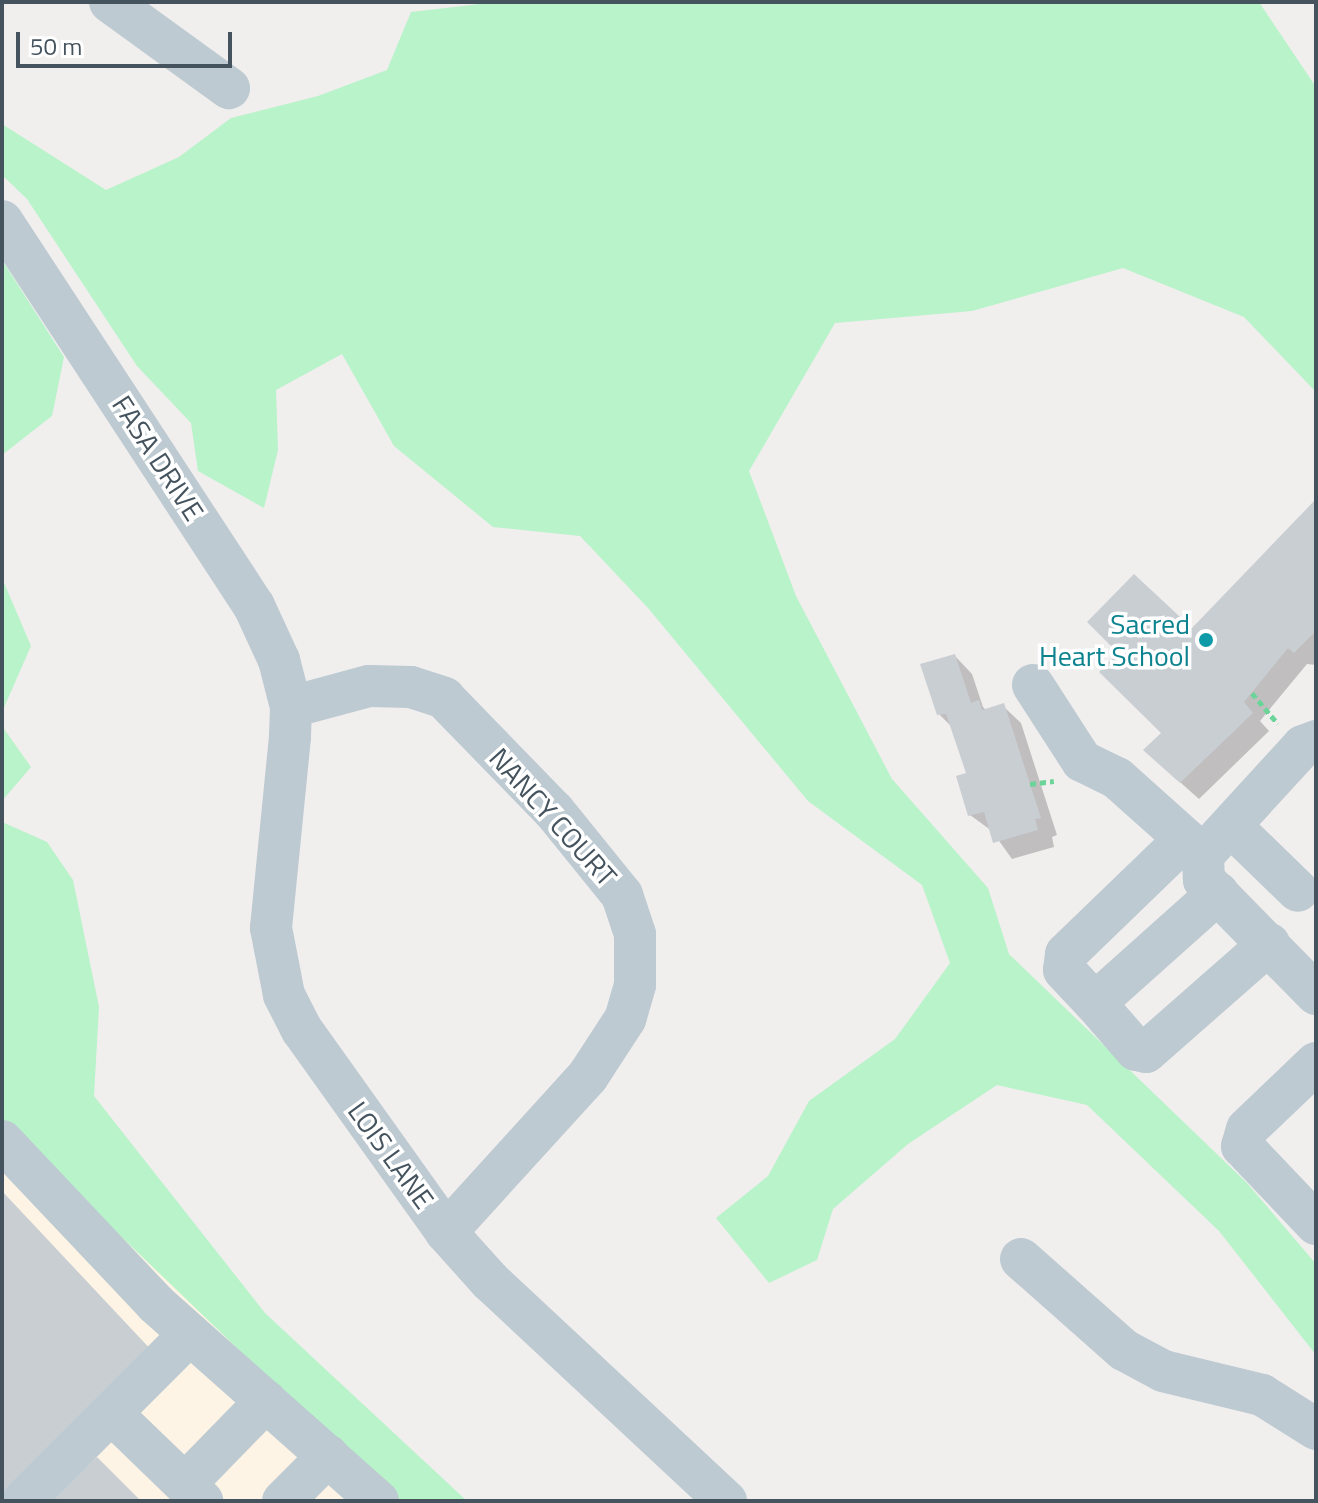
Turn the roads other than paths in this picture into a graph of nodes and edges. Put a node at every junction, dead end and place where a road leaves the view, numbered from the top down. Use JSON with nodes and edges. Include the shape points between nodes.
{"nodes":[{"id":1,"x":110,"y":2,"type":"edge"},
{"id":2,"x":229,"y":88,"type":"dead end"},
{"id":3,"x":2,"y":221,"type":"edge"},
{"id":4,"x":1033,"y":685,"type":"dead end"},
{"id":5,"x":291,"y":707,"type":"junction"},
{"id":6,"x":1301,"y":738,"type":"edge"},
{"id":7,"x":1206,"y":840,"type":"junction"},
{"id":8,"x":1307,"y":883,"type":"edge"},
{"id":9,"x":1218,"y":893,"type":"junction"},
{"id":10,"x":1263,"y":936,"type":"junction"},
{"id":11,"x":1316,"y":994,"type":"edge"},
{"id":12,"x":1095,"y":1003,"type":"junction"},
{"id":13,"x":1316,"y":1063,"type":"edge"},
{"id":14,"x":2,"y":1141,"type":"edge"},
{"id":15,"x":1308,"y":1199,"type":"edge"},
{"id":16,"x":446,"y":1232,"type":"junction"},
{"id":17,"x":1021,"y":1259,"type":"dead end"},
{"id":18,"x":190,"y":1334,"type":"junction"},
{"id":19,"x":266,"y":1401,"type":"junction"},
{"id":20,"x":111,"y":1413,"type":"junction"},
{"id":21,"x":1316,"y":1429,"type":"edge"},
{"id":22,"x":328,"y":1456,"type":"junction"},
{"id":23,"x":194,"y":1492,"type":"edge"},
{"id":24,"x":23,"y":1501,"type":"edge"},
{"id":25,"x":283,"y":1501,"type":"edge"},
{"id":26,"x":378,"y":1501,"type":"edge"},
{"id":27,"x":726,"y":1501,"type":"edge"}],
"edges":[{"from":1,"to":2,"type":"street"},
{"from":3,"to":5,"type":"street","name":"FASA DRIVE","via":[[254,606],[279,660]]},
{"from":4,"to":7,"type":"street","via":[[1082,761],[1117,778]]},
{"from":5,"to":16,"type":"street","name":"LOIS LANE","via":[[271,928],[284,995],[302,1030]]},
{"from":5,"to":16,"type":"street","name":"NANCY COURT","via":[[369,686],[411,687],[444,698],[554,811],[622,895],[635,934],[635,985],[617,1030],[588,1076]]},
{"from":6,"to":7,"type":"street","via":[[1303,746]]},
{"from":7,"to":8,"type":"street"},
{"from":7,"to":9,"type":"street","via":[[1204,880]]},
{"from":7,"to":12,"type":"street","via":[[1066,954],[1064,970]]},
{"from":8,"to":10,"type":"street"},
{"from":9,"to":10,"type":"street"},
{"from":9,"to":12,"type":"street"},
{"from":10,"to":11,"type":"street"},
{"from":10,"to":12,"type":"street","via":[[1146,1052],[1136,1050]]},
{"from":13,"to":15,"type":"street","via":[[1247,1129],[1242,1146]]},
{"from":14,"to":18,"type":"street"},
{"from":16,"to":27,"type":"street","name":"LOIS LANE","via":[[490,1281]]},
{"from":17,"to":21,"type":"street","via":[[1124,1350],[1163,1371],[1262,1395]]},
{"from":18,"to":19,"type":"street"},
{"from":18,"to":20,"type":"street"},
{"from":19,"to":22,"type":"street"},
{"from":19,"to":23,"type":"street"},
{"from":20,"to":23,"type":"street"},
{"from":20,"to":24,"type":"street"},
{"from":22,"to":25,"type":"street"},
{"from":22,"to":26,"type":"street"}]}
